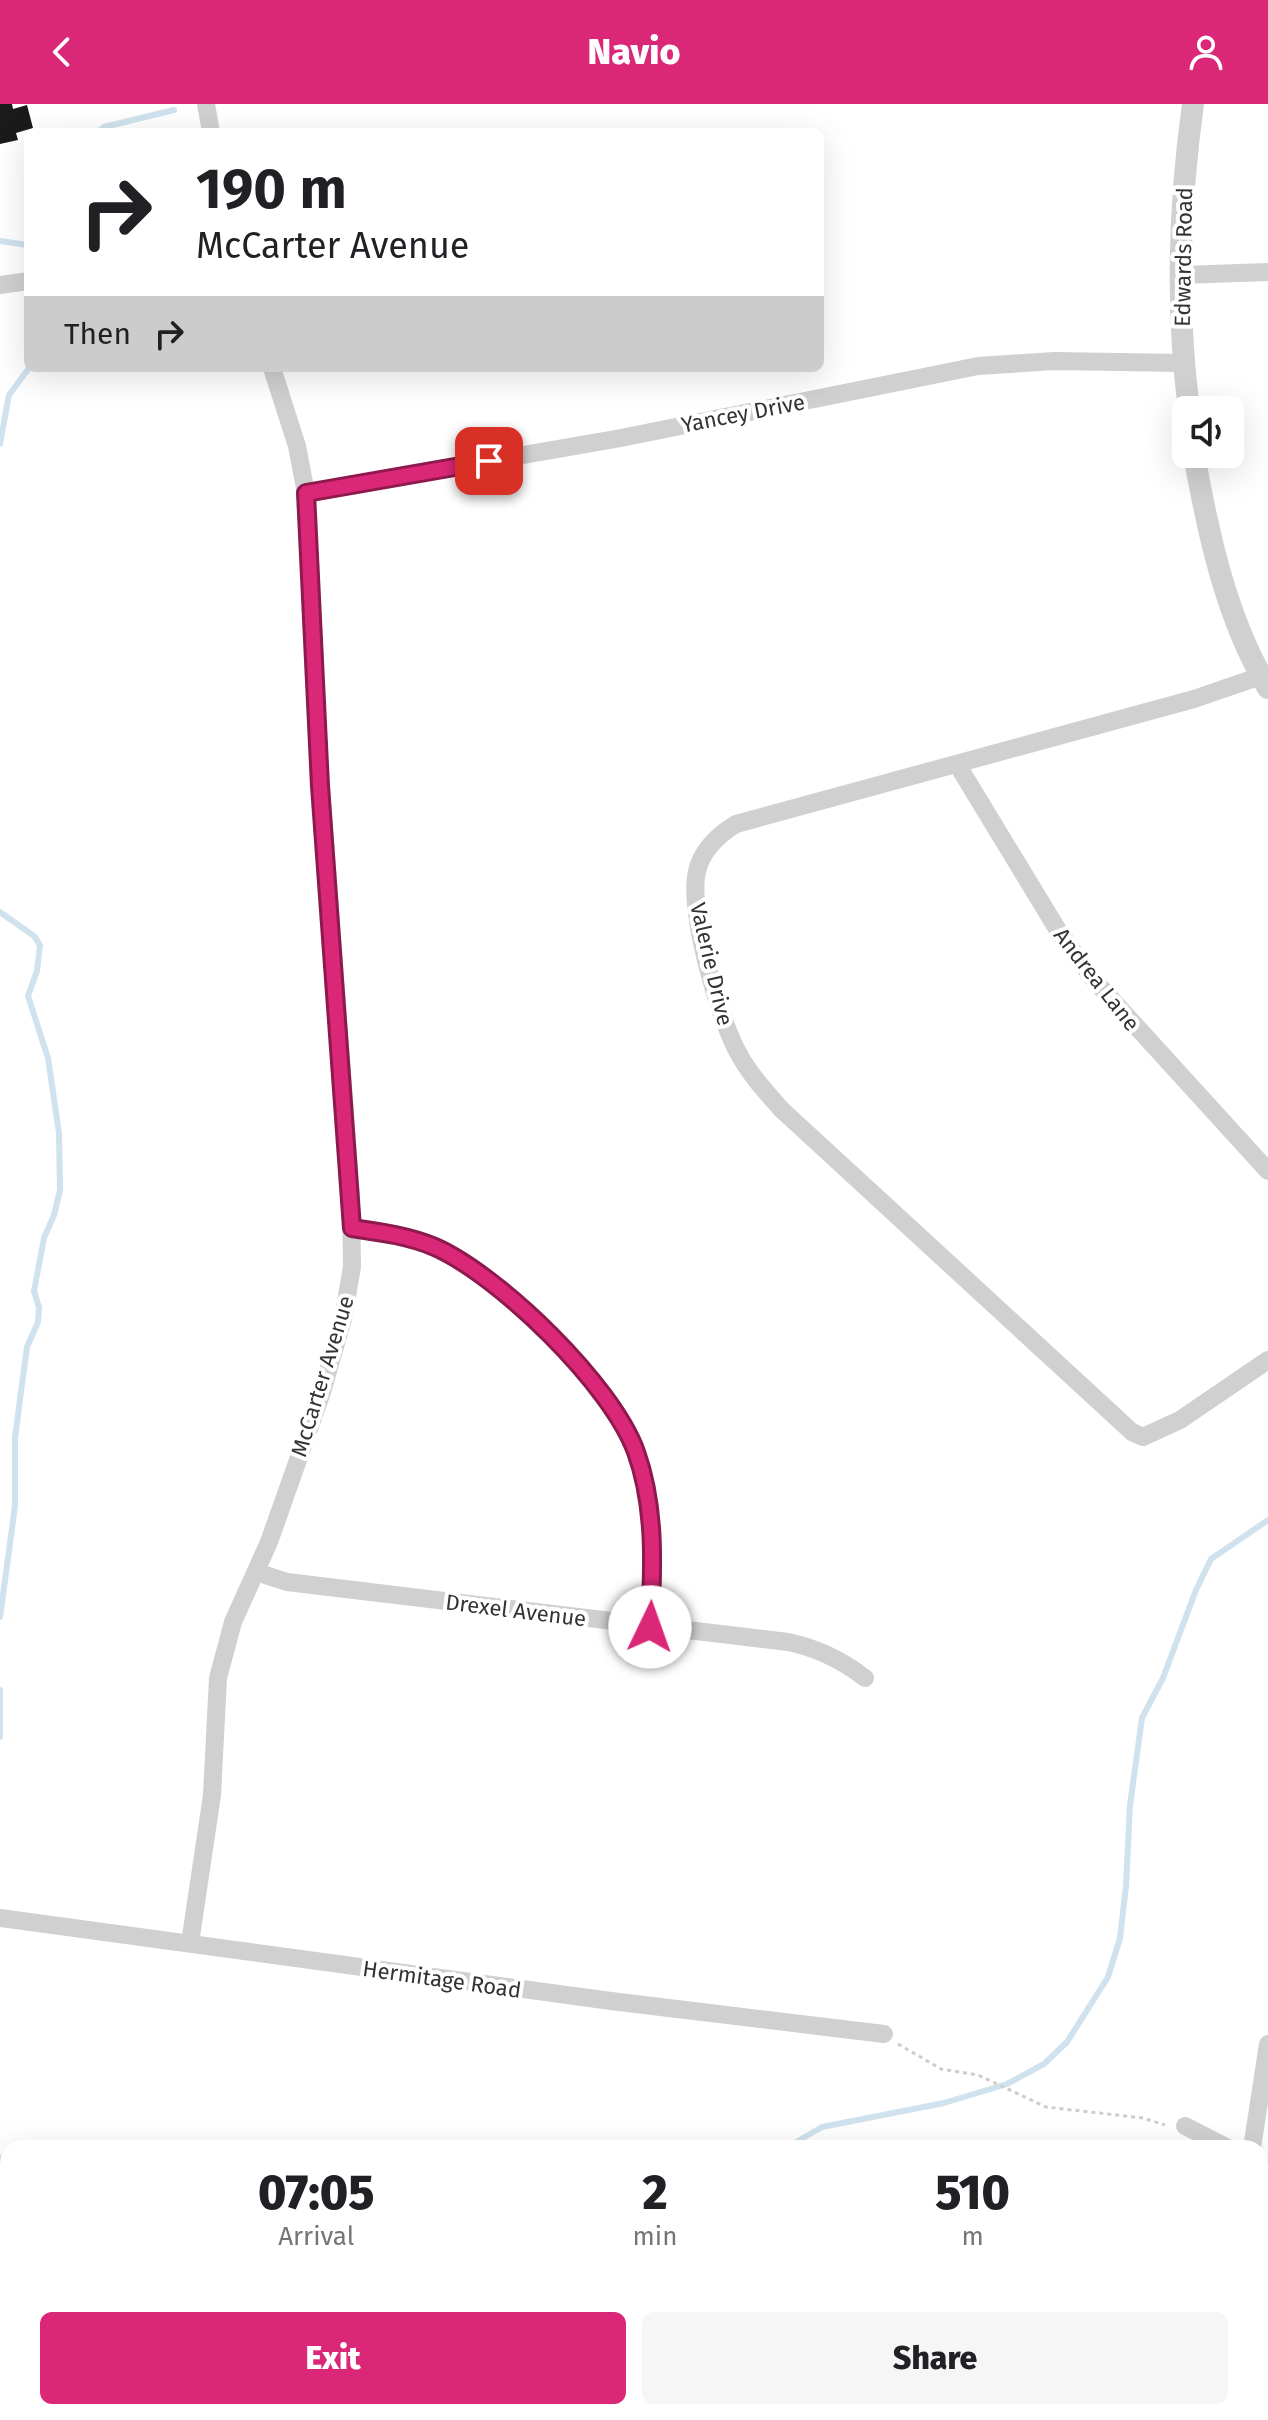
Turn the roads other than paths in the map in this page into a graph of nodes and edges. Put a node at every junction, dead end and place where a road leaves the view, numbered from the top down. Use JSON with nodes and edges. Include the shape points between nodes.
{"nodes":[{"id":1,"x":206,"y":104,"type":"edge"},
{"id":2,"x":1193,"y":104,"type":"edge"},
{"id":3,"x":210,"y":128,"type":"edge"},
{"id":4,"x":1268,"y":272,"type":"edge"},
{"id":5,"x":1181,"y":275,"type":"junction"},
{"id":6,"x":24,"y":282,"type":"edge"},
{"id":7,"x":0,"y":285,"type":"edge"},
{"id":8,"x":1183,"y":363,"type":"junction"},
{"id":9,"x":273,"y":372,"type":"edge"},
{"id":10,"x":1187,"y":396,"type":"edge"},
{"id":11,"x":1197,"y":468,"type":"edge"},
{"id":12,"x":306,"y":493,"type":"junction"},
{"id":13,"x":1265,"y":682,"type":"edge"},
{"id":14,"x":957,"y":764,"type":"junction"},
{"id":15,"x":1268,"y":1171,"type":"edge"},
{"id":16,"x":352,"y":1228,"type":"junction"},
{"id":17,"x":1268,"y":1360,"type":"edge"},
{"id":18,"x":256,"y":1572,"type":"junction"},
{"id":19,"x":650,"y":1627,"type":"junction"},
{"id":20,"x":865,"y":1678,"type":"dead end"},
{"id":21,"x":0,"y":1918,"type":"edge"},
{"id":22,"x":190,"y":1943,"type":"junction"},
{"id":23,"x":884,"y":2034,"type":"dead end"},
{"id":24,"x":1268,"y":2044,"type":"edge"},
{"id":25,"x":1185,"y":2126,"type":"road end"},
{"id":26,"x":1212,"y":2140,"type":"edge"},
{"id":27,"x":1253,"y":2140,"type":"edge"}],
"edges":[{"from":1,"to":3,"type":"street"},
{"from":2,"to":5,"type":"street","name":"Edwards Road"},
{"from":4,"to":5,"type":"street"},
{"from":5,"to":8,"type":"street","name":"Edwards Road"},
{"from":6,"to":7,"type":"street"},
{"from":8,"to":10,"type":"street","name":"Edwards Road"},
{"from":8,"to":12,"type":"street","name":"Yancey Drive","via":[[978,366],[621,438]]},
{"from":9,"to":12,"type":"street","name":"McCarter Avenue"},
{"from":11,"to":13,"type":"street","via":[[1215,555]]},
{"from":12,"to":16,"type":"street","name":"McCarter Avenue"},
{"from":13,"to":14,"type":"street","name":"Valerie Drive"},
{"from":14,"to":15,"type":"street","name":"Andrea Lane","via":[[1094,980]]},
{"from":14,"to":17,"type":"street","name":"Valerie Drive","via":[[747,820],[724,831],[708,847],[696,875],[699,923],[721,1017],[741,1058],[782,1110],[1132,1432],[1143,1437],[1170,1426]]},
{"from":16,"to":18,"type":"street","name":"McCarter Avenue","via":[[343,1319]]},
{"from":16,"to":19,"type":"street","via":[[412,1239],[459,1261],[554,1339],[603,1392],[623,1423],[643,1474],[651,1545]]},
{"from":18,"to":19,"type":"street","name":"Drexel Avenue","via":[[287,1582]]},
{"from":18,"to":22,"type":"street","name":"McCarter Avenue","via":[[233,1622],[218,1678],[212,1795]]},
{"from":19,"to":20,"type":"street","name":"Drexel Avenue","via":[[806,1646],[843,1661]]},
{"from":21,"to":22,"type":"street","name":"Hermitage Road"},
{"from":22,"to":23,"type":"street","name":"Hermitage Road"},
{"from":24,"to":27,"type":"street"},
{"from":25,"to":26,"type":"street"}]}
